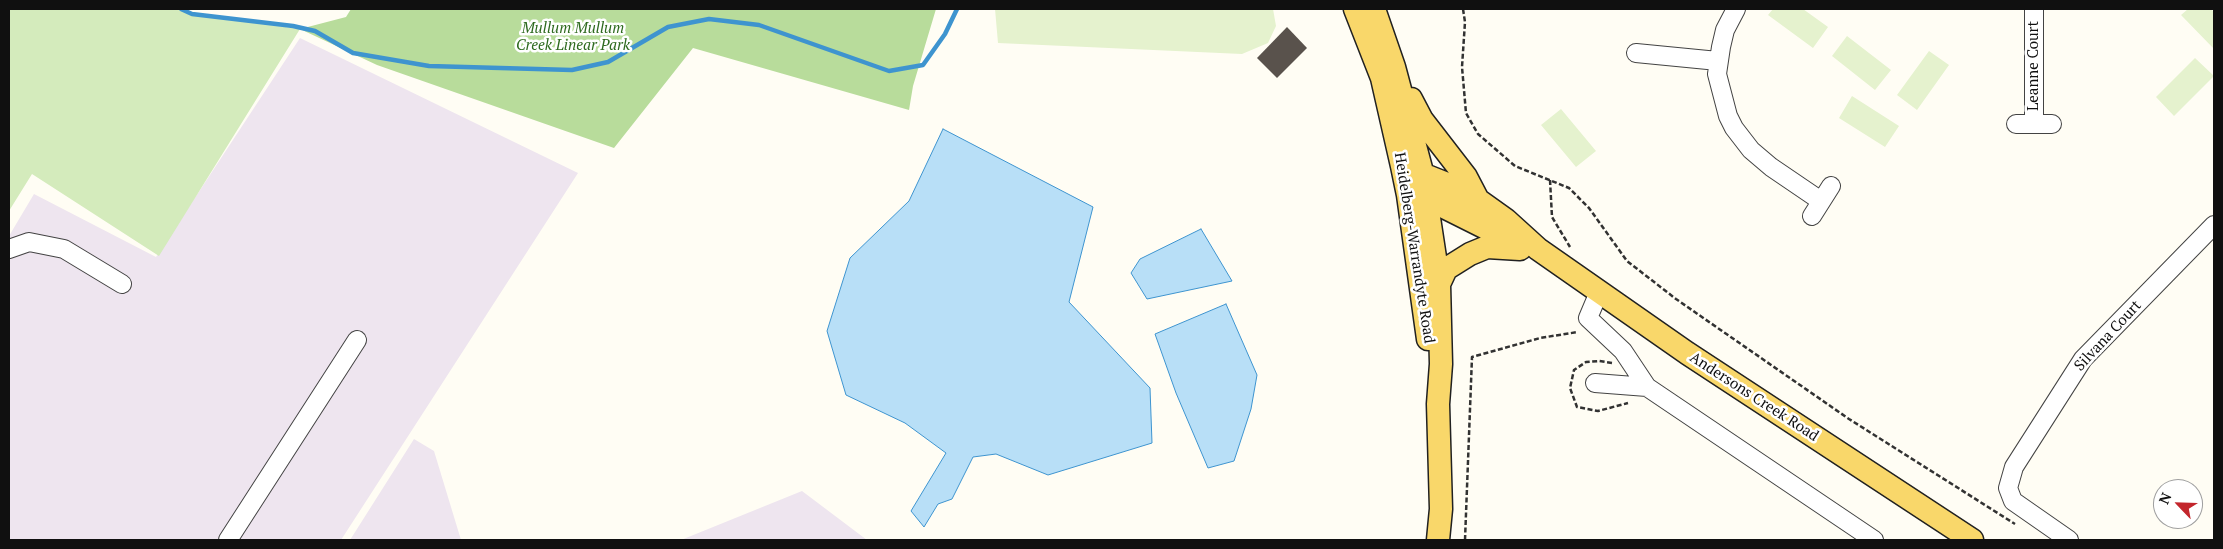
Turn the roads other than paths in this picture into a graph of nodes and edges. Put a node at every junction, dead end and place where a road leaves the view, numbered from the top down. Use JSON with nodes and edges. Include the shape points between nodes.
{"nodes":[{"id":1,"x":1355,"y":9,"type":"edge"},
{"id":2,"x":1374,"y":9,"type":"edge"},
{"id":3,"x":1736,"y":9,"type":"edge"},
{"id":4,"x":2034,"y":9,"type":"edge"},
{"id":5,"x":1636,"y":53,"type":"dead end"},
{"id":6,"x":1718,"y":61,"type":"junction"},
{"id":7,"x":1394,"y":67,"type":"junction"},
{"id":8,"x":2016,"y":124,"type":"dead end"},
{"id":9,"x":2034,"y":124,"type":"junction"},
{"id":10,"x":2052,"y":124,"type":"dead end"},
{"id":11,"x":1412,"y":169,"type":"junction"},
{"id":12,"x":1418,"y":197,"type":"junction"},
{"id":13,"x":1478,"y":200,"type":"junction"},
{"id":14,"x":1812,"y":216,"type":"dead end"},
{"id":15,"x":2214,"y":225,"type":"edge"},
{"id":16,"x":9,"y":250,"type":"edge"},
{"id":17,"x":1538,"y":250,"type":"junction"},
{"id":18,"x":122,"y":284,"type":"dead end"},
{"id":19,"x":1440,"y":284,"type":"junction"},
{"id":20,"x":1599,"y":292,"type":"junction"},
{"id":21,"x":357,"y":340,"type":"dead end"},
{"id":22,"x":1595,"y":383,"type":"dead end"},
{"id":23,"x":1647,"y":387,"type":"junction"},
{"id":24,"x":1438,"y":404,"type":"junction"},
{"id":25,"x":228,"y":540,"type":"edge"},
{"id":26,"x":1438,"y":540,"type":"edge"},
{"id":27,"x":1874,"y":540,"type":"edge"},
{"id":28,"x":1972,"y":540,"type":"edge"},
{"id":29,"x":2069,"y":540,"type":"edge"}],
"edges":[{"from":1,"to":11,"type":"main road","name":"Heidelberg-Warrandyte Road"},
{"from":2,"to":7,"type":"main road","name":"Heidelberg-Warrandyte Road"},
{"from":3,"to":6,"type":"street","via":[[1725,30]]},
{"from":4,"to":9,"type":"street","name":"Leanne Court"},
{"from":5,"to":6,"type":"street"},
{"from":6,"to":14,"type":"street","via":[[1717,74],[1723,101],[1734,128],[1743,140],[1771,167],[1826,193]]},
{"from":7,"to":11,"type":"main road","name":"Heidelberg-Warrandyte Road"},
{"from":7,"to":13,"type":"main road","via":[[1422,120],[1466,177]]},
{"from":8,"to":9,"type":"street","name":"Leanne Court"},
{"from":9,"to":10,"type":"street","name":"Leanne Court"},
{"from":11,"to":12,"type":"main road","name":"Heidelberg-Warrandyte Road"},
{"from":11,"to":13,"type":"main road","name":"Andersons Creek Road"},
{"from":12,"to":17,"type":"main road","name":"Andersons Creek Road"},
{"from":12,"to":19,"type":"main road","name":"Heidelberg-Warrandyte Road"},
{"from":12,"to":24,"type":"main road","name":"Heidelberg-Warrandyte Road"},
{"from":13,"to":17,"type":"main road","name":"Andersons Creek Road","via":[[1506,220]]},
{"from":15,"to":29,"type":"street","name":"Silvana Court","via":[[2084,359],[2014,467],[2008,488],[2014,501]]},
{"from":16,"to":18,"type":"street","via":[[29,242],[64,249]]},
{"from":17,"to":19,"type":"main road","via":[[1487,247],[1446,269]]},
{"from":17,"to":20,"type":"main road","name":"Andersons Creek Road"},
{"from":19,"to":24,"type":"main road","name":"Heidelberg-Warrandyte Road"},
{"from":20,"to":23,"type":"street","via":[[1588,318],[1623,351]]},
{"from":20,"to":28,"type":"main road","name":"Andersons Creek Road"},
{"from":21,"to":25,"type":"street"},
{"from":22,"to":23,"type":"street"},
{"from":23,"to":27,"type":"street"},
{"from":24,"to":26,"type":"main road","name":"Heidelberg-Warrandyte Road","via":[[1441,509]]}]}
